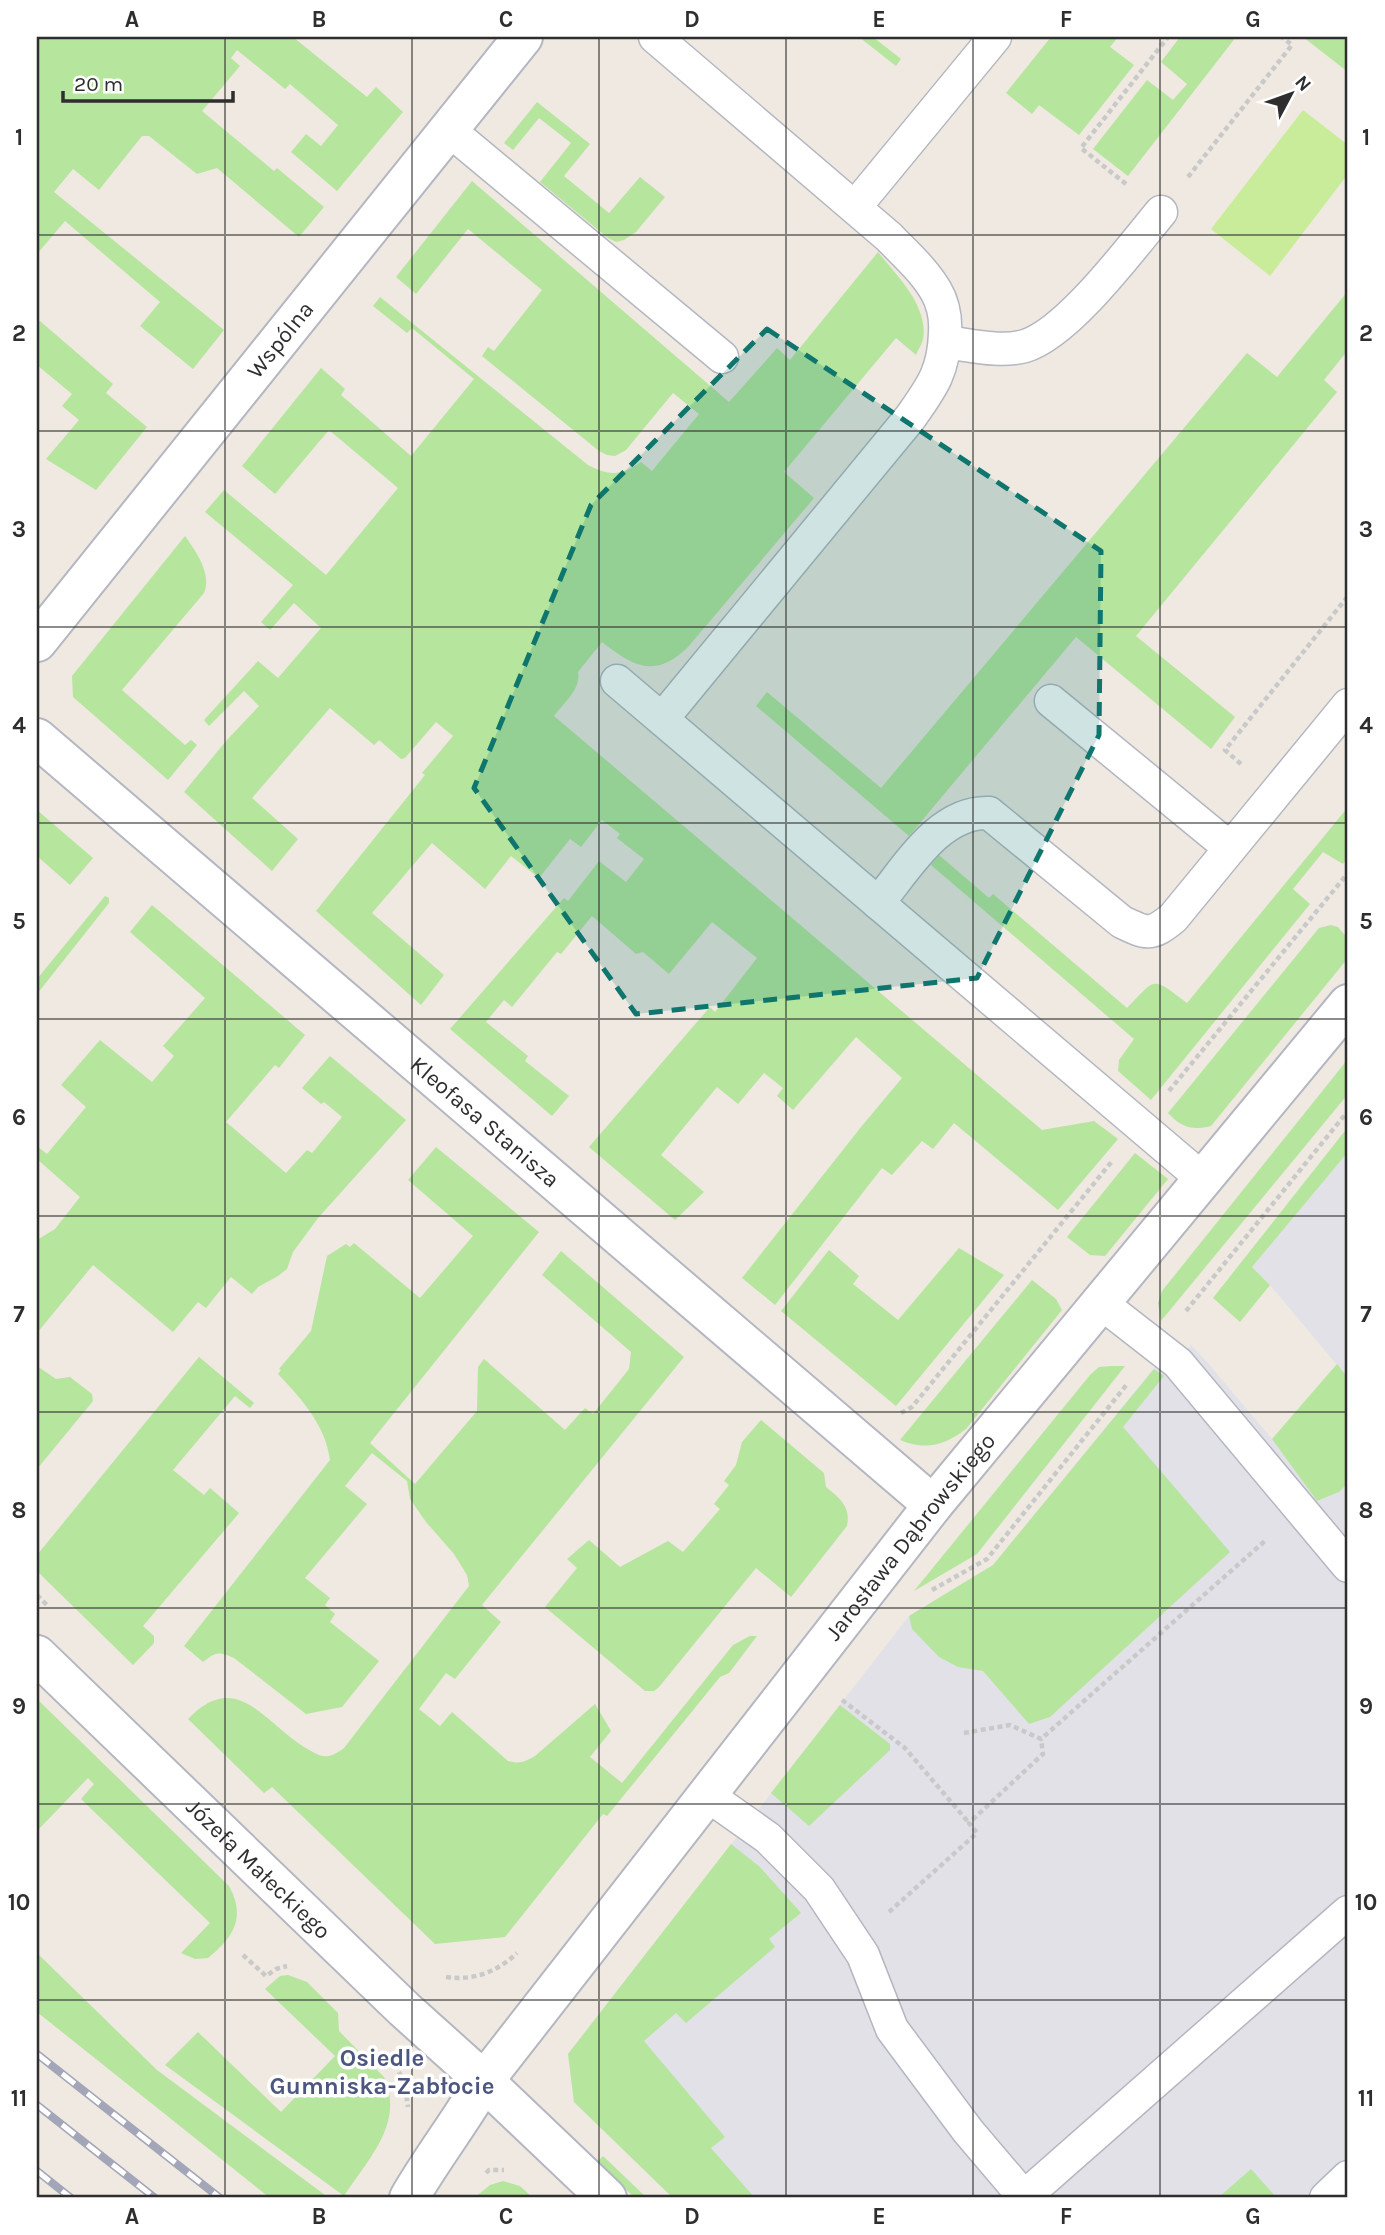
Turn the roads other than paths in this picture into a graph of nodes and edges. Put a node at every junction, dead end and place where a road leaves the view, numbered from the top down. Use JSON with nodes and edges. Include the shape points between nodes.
{"nodes":[{"id":1,"x":523,"y":37,"type":"edge"},
{"id":2,"x":655,"y":37,"type":"edge"},
{"id":3,"x":995,"y":37,"type":"edge"},
{"id":4,"x":449,"y":130,"type":"junction"},
{"id":5,"x":855,"y":207,"type":"junction"},
{"id":6,"x":1161,"y":212,"type":"road end"},
{"id":7,"x":945,"y":342,"type":"junction"},
{"id":8,"x":722,"y":357,"type":"dead end"},
{"id":9,"x":37,"y":642,"type":"edge"},
{"id":10,"x":617,"y":681,"type":"dead end"},
{"id":11,"x":1051,"y":701,"type":"dead end"},
{"id":12,"x":1348,"y":705,"type":"edge"},
{"id":13,"x":662,"y":719,"type":"junction"},
{"id":14,"x":37,"y":738,"type":"edge"},
{"id":15,"x":1230,"y":848,"type":"junction"},
{"id":16,"x":878,"y":903,"type":"junction"},
{"id":17,"x":1348,"y":1004,"type":"edge"},
{"id":18,"x":1204,"y":1180,"type":"junction"},
{"id":19,"x":1101,"y":1303,"type":"junction"},
{"id":20,"x":933,"y":1505,"type":"junction"},
{"id":21,"x":1348,"y":1566,"type":"edge"},
{"id":22,"x":37,"y":1655,"type":"edge"},
{"id":23,"x":707,"y":1795,"type":"junction"},
{"id":24,"x":1348,"y":1912,"type":"edge"},
{"id":25,"x":484,"y":2081,"type":"junction"},
{"id":26,"x":1348,"y":2177,"type":"edge"},
{"id":27,"x":409,"y":2198,"type":"edge"},
{"id":28,"x":607,"y":2198,"type":"edge"},
{"id":29,"x":1326,"y":2198,"type":"edge"}],
"edges":[{"from":1,"to":4,"type":"street","name":"Wspólna"},
{"from":2,"to":5,"type":"lane"},
{"from":3,"to":5,"type":"lane"},
{"from":4,"to":8,"type":"lane"},
{"from":4,"to":9,"type":"street","name":"Wspólna"},
{"from":5,"to":7,"type":"lane","via":[[890,237],[936,290],[946,317]]},
{"from":6,"to":7,"type":"lane","via":[[1091,295],[1041,338],[1003,348]]},
{"from":7,"to":13,"type":"lane","via":[[932,386],[910,418]]},
{"from":10,"to":13,"type":"lane"},
{"from":11,"to":15,"type":"lane"},
{"from":12,"to":15,"type":"lane"},
{"from":13,"to":16,"type":"lane"},
{"from":14,"to":20,"type":"street","name":"Kleofasa Stanisza"},
{"from":15,"to":16,"type":"lane","via":[[1173,918],[1156,932],[1141,932],[1122,922],[1001,821],[989,813],[975,813],[932,838]]},
{"from":16,"to":18,"type":"lane"},
{"from":17,"to":18,"type":"street","name":"Jarosława Dąbrowskiego"},
{"from":18,"to":19,"type":"street","name":"Jarosława Dąbrowskiego"},
{"from":19,"to":20,"type":"street","name":"Jarosława Dąbrowskiego"},
{"from":19,"to":21,"type":"lane","via":[[1178,1363]]},
{"from":20,"to":23,"type":"street","name":"Jarosława Dąbrowskiego"},
{"from":22,"to":25,"type":"street","name":"Józefa Małeckiego"},
{"from":23,"to":24,"type":"lane","via":[[768,1838],[819,1889],[863,1955],[892,2029],[1024,2197]]},
{"from":23,"to":25,"type":"street","name":"Jarosława Dąbrowskiego"},
{"from":25,"to":27,"type":"street","name":"Jarosława Dąbrowskiego"},
{"from":25,"to":28,"type":"street","name":"Józefa Małeckiego"},
{"from":26,"to":29,"type":"lane"}]}
